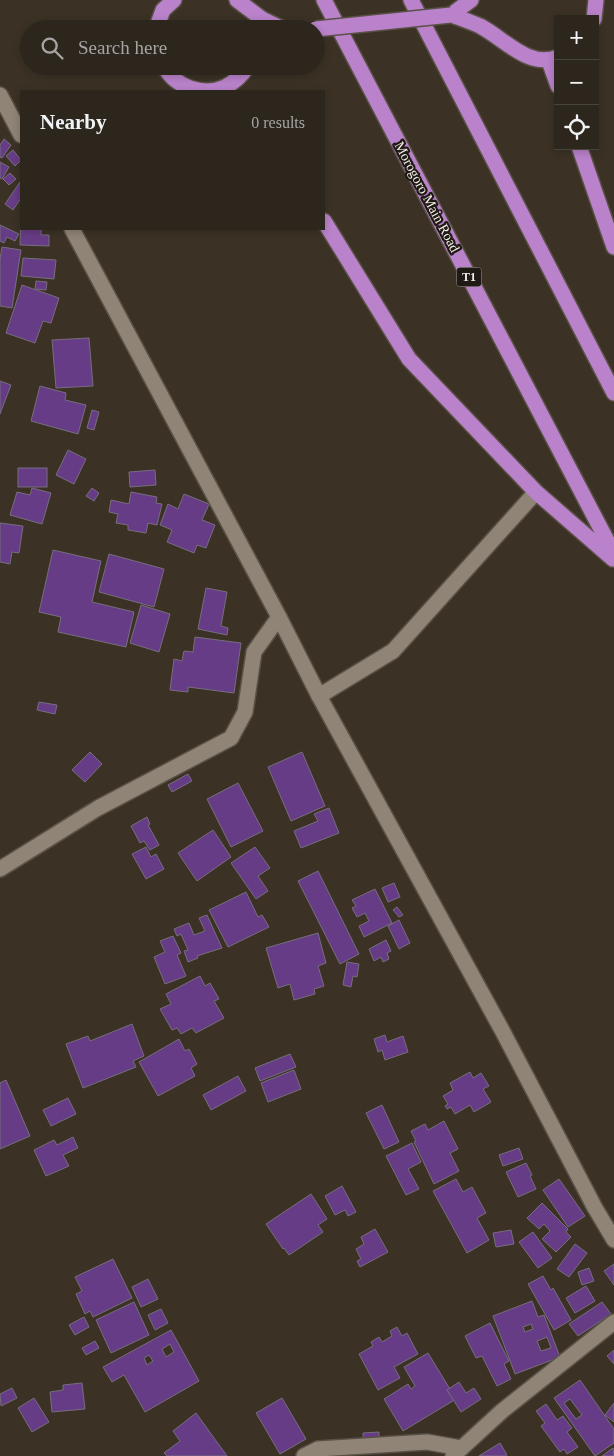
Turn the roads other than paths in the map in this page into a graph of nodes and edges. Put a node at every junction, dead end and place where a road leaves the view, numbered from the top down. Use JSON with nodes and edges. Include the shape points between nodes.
{"nodes":[{"id":1,"x":174,"y":0,"type":"edge"},
{"id":2,"x":237,"y":0,"type":"edge"},
{"id":3,"x":324,"y":0,"type":"edge"},
{"id":4,"x":412,"y":0,"type":"edge"},
{"id":5,"x":471,"y":0,"type":"edge"},
{"id":6,"x":596,"y":0,"type":"edge"},
{"id":7,"x":451,"y":14,"type":"junction"},
{"id":8,"x":594,"y":15,"type":"edge"},
{"id":9,"x":159,"y":20,"type":"edge"},
{"id":10,"x":264,"y":20,"type":"edge"},
{"id":11,"x":325,"y":28,"type":"edge"},
{"id":12,"x":553,"y":59,"type":"edge"},
{"id":13,"x":168,"y":75,"type":"edge"},
{"id":14,"x":241,"y":75,"type":"edge"},
{"id":15,"x":226,"y":89,"type":"edge"},
{"id":16,"x":201,"y":90,"type":"edge"},
{"id":17,"x":0,"y":95,"type":"edge"},
{"id":18,"x":20,"y":133,"type":"edge"},
{"id":19,"x":580,"y":150,"type":"edge"},
{"id":20,"x":325,"y":223,"type":"edge"},
{"id":21,"x":73,"y":230,"type":"edge"},
{"id":22,"x":614,"y":247,"type":"edge"},
{"id":23,"x":614,"y":393,"type":"edge"},
{"id":24,"x":536,"y":492,"type":"junction"},
{"id":25,"x":614,"y":554,"type":"edge"},
{"id":26,"x":614,"y":560,"type":"edge"},
{"id":27,"x":279,"y":617,"type":"junction"},
{"id":28,"x":319,"y":696,"type":"junction"},
{"id":29,"x":0,"y":869,"type":"edge"},
{"id":30,"x":614,"y":1240,"type":"edge"},
{"id":31,"x":614,"y":1322,"type":"edge"},
{"id":32,"x":457,"y":1452,"type":"edge"},
{"id":33,"x":304,"y":1456,"type":"edge"}],
"edges":[{"from":1,"to":9,"type":"highway","via":[[163,10]]},
{"from":2,"to":10,"type":"highway"},
{"from":3,"to":25,"type":"highway","name":"Morogoro Main Road","number":"T1"},
{"from":4,"to":23,"type":"highway"},
{"from":5,"to":7,"type":"highway"},
{"from":6,"to":8,"type":"highway"},
{"from":7,"to":11,"type":"highway","bridge":true},
{"from":7,"to":12,"type":"highway","via":[[481,26],[527,57]]},
{"from":13,"to":16,"type":"highway","via":[[188,88]]},
{"from":14,"to":15,"type":"highway"},
{"from":17,"to":18,"type":"street"},
{"from":19,"to":22,"type":"highway"},
{"from":20,"to":24,"type":"highway","via":[[409,359]]},
{"from":21,"to":27,"type":"street"},
{"from":24,"to":26,"type":"highway"},
{"from":24,"to":28,"type":"street","via":[[393,651]]},
{"from":27,"to":28,"type":"street"},
{"from":27,"to":29,"type":"street","via":[[254,652],[245,712],[231,738],[98,808]]},
{"from":28,"to":30,"type":"street"},
{"from":31,"to":32,"type":"street","via":[[502,1411]]},
{"from":32,"to":33,"type":"street","via":[[427,1442],[318,1449]]}]}
